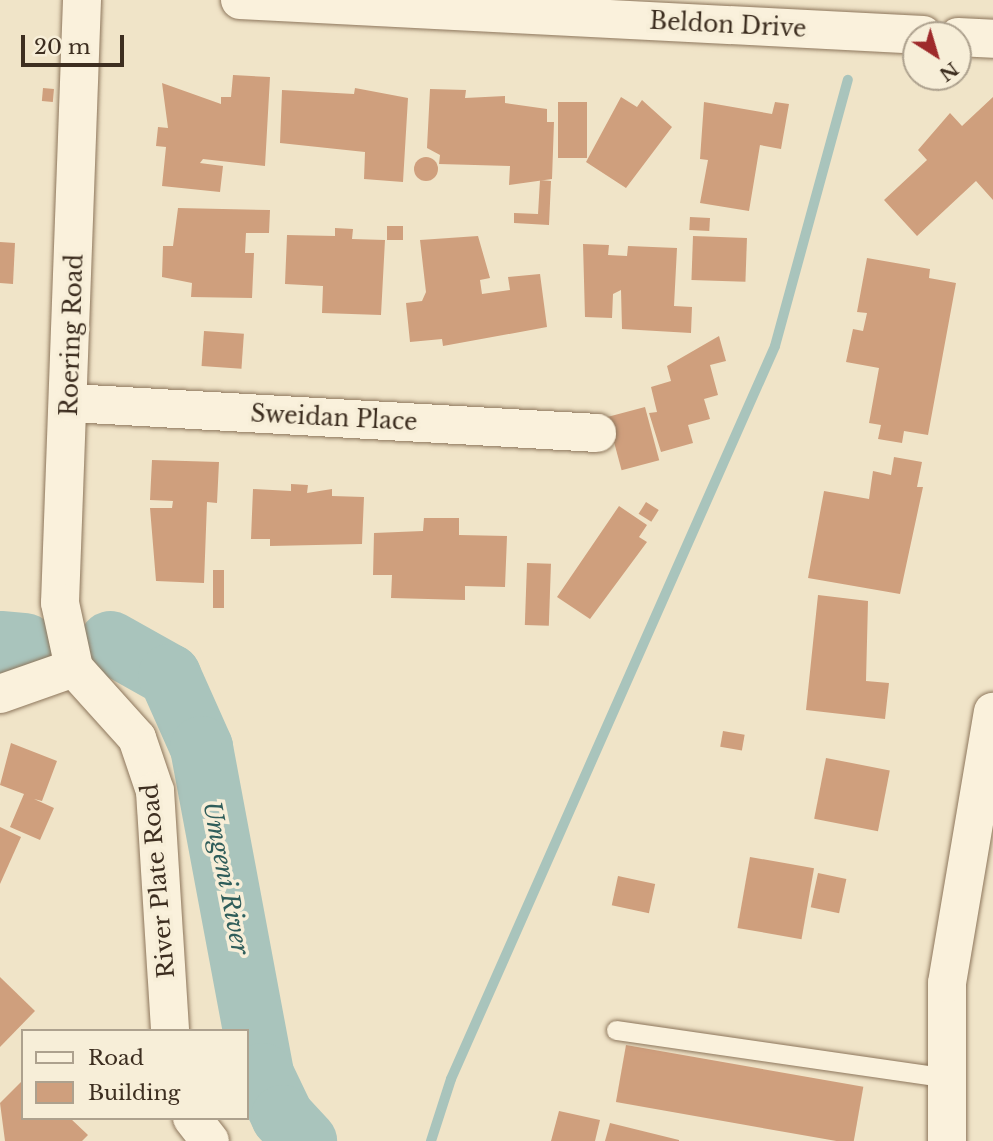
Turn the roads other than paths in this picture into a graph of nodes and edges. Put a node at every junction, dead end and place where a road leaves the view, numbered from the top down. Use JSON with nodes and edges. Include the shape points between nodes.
{"nodes":[{"id":1,"x":82,"y":0,"type":"edge"},
{"id":2,"x":240,"y":0,"type":"edge"},
{"id":3,"x":902,"y":34,"type":"edge"},
{"id":4,"x":972,"y":37,"type":"edge"},
{"id":5,"x":993,"y":38,"type":"edge"},
{"id":6,"x":71,"y":403,"type":"junction"},
{"id":7,"x":597,"y":433,"type":"dead end"},
{"id":8,"x":74,"y":668,"type":"junction"},
{"id":9,"x":0,"y":694,"type":"edge"},
{"id":10,"x":993,"y":712,"type":"edge"},
{"id":11,"x":170,"y":1029,"type":"edge"},
{"id":12,"x":617,"y":1030,"type":"dead end"},
{"id":13,"x":944,"y":1077,"type":"junction"},
{"id":14,"x":193,"y":1120,"type":"edge"},
{"id":15,"x":209,"y":1141,"type":"edge"},
{"id":16,"x":947,"y":1141,"type":"edge"}],
"edges":[{"from":1,"to":6,"type":"street","name":"Roering Road"},
{"from":2,"to":3,"type":"street","name":"Beldon Drive"},
{"from":4,"to":5,"type":"street"},
{"from":6,"to":7,"type":"street","name":"Sweidan Place"},
{"from":6,"to":8,"type":"street","name":"Roering Road","via":[[60,603]]},
{"from":8,"to":9,"type":"street"},
{"from":8,"to":11,"type":"street","name":"River Plate Road","via":[[137,738],[155,791]]},
{"from":10,"to":13,"type":"street","via":[[947,983]]},
{"from":12,"to":13,"type":"lane"},
{"from":13,"to":16,"type":"street"},
{"from":14,"to":15,"type":"street"}]}
